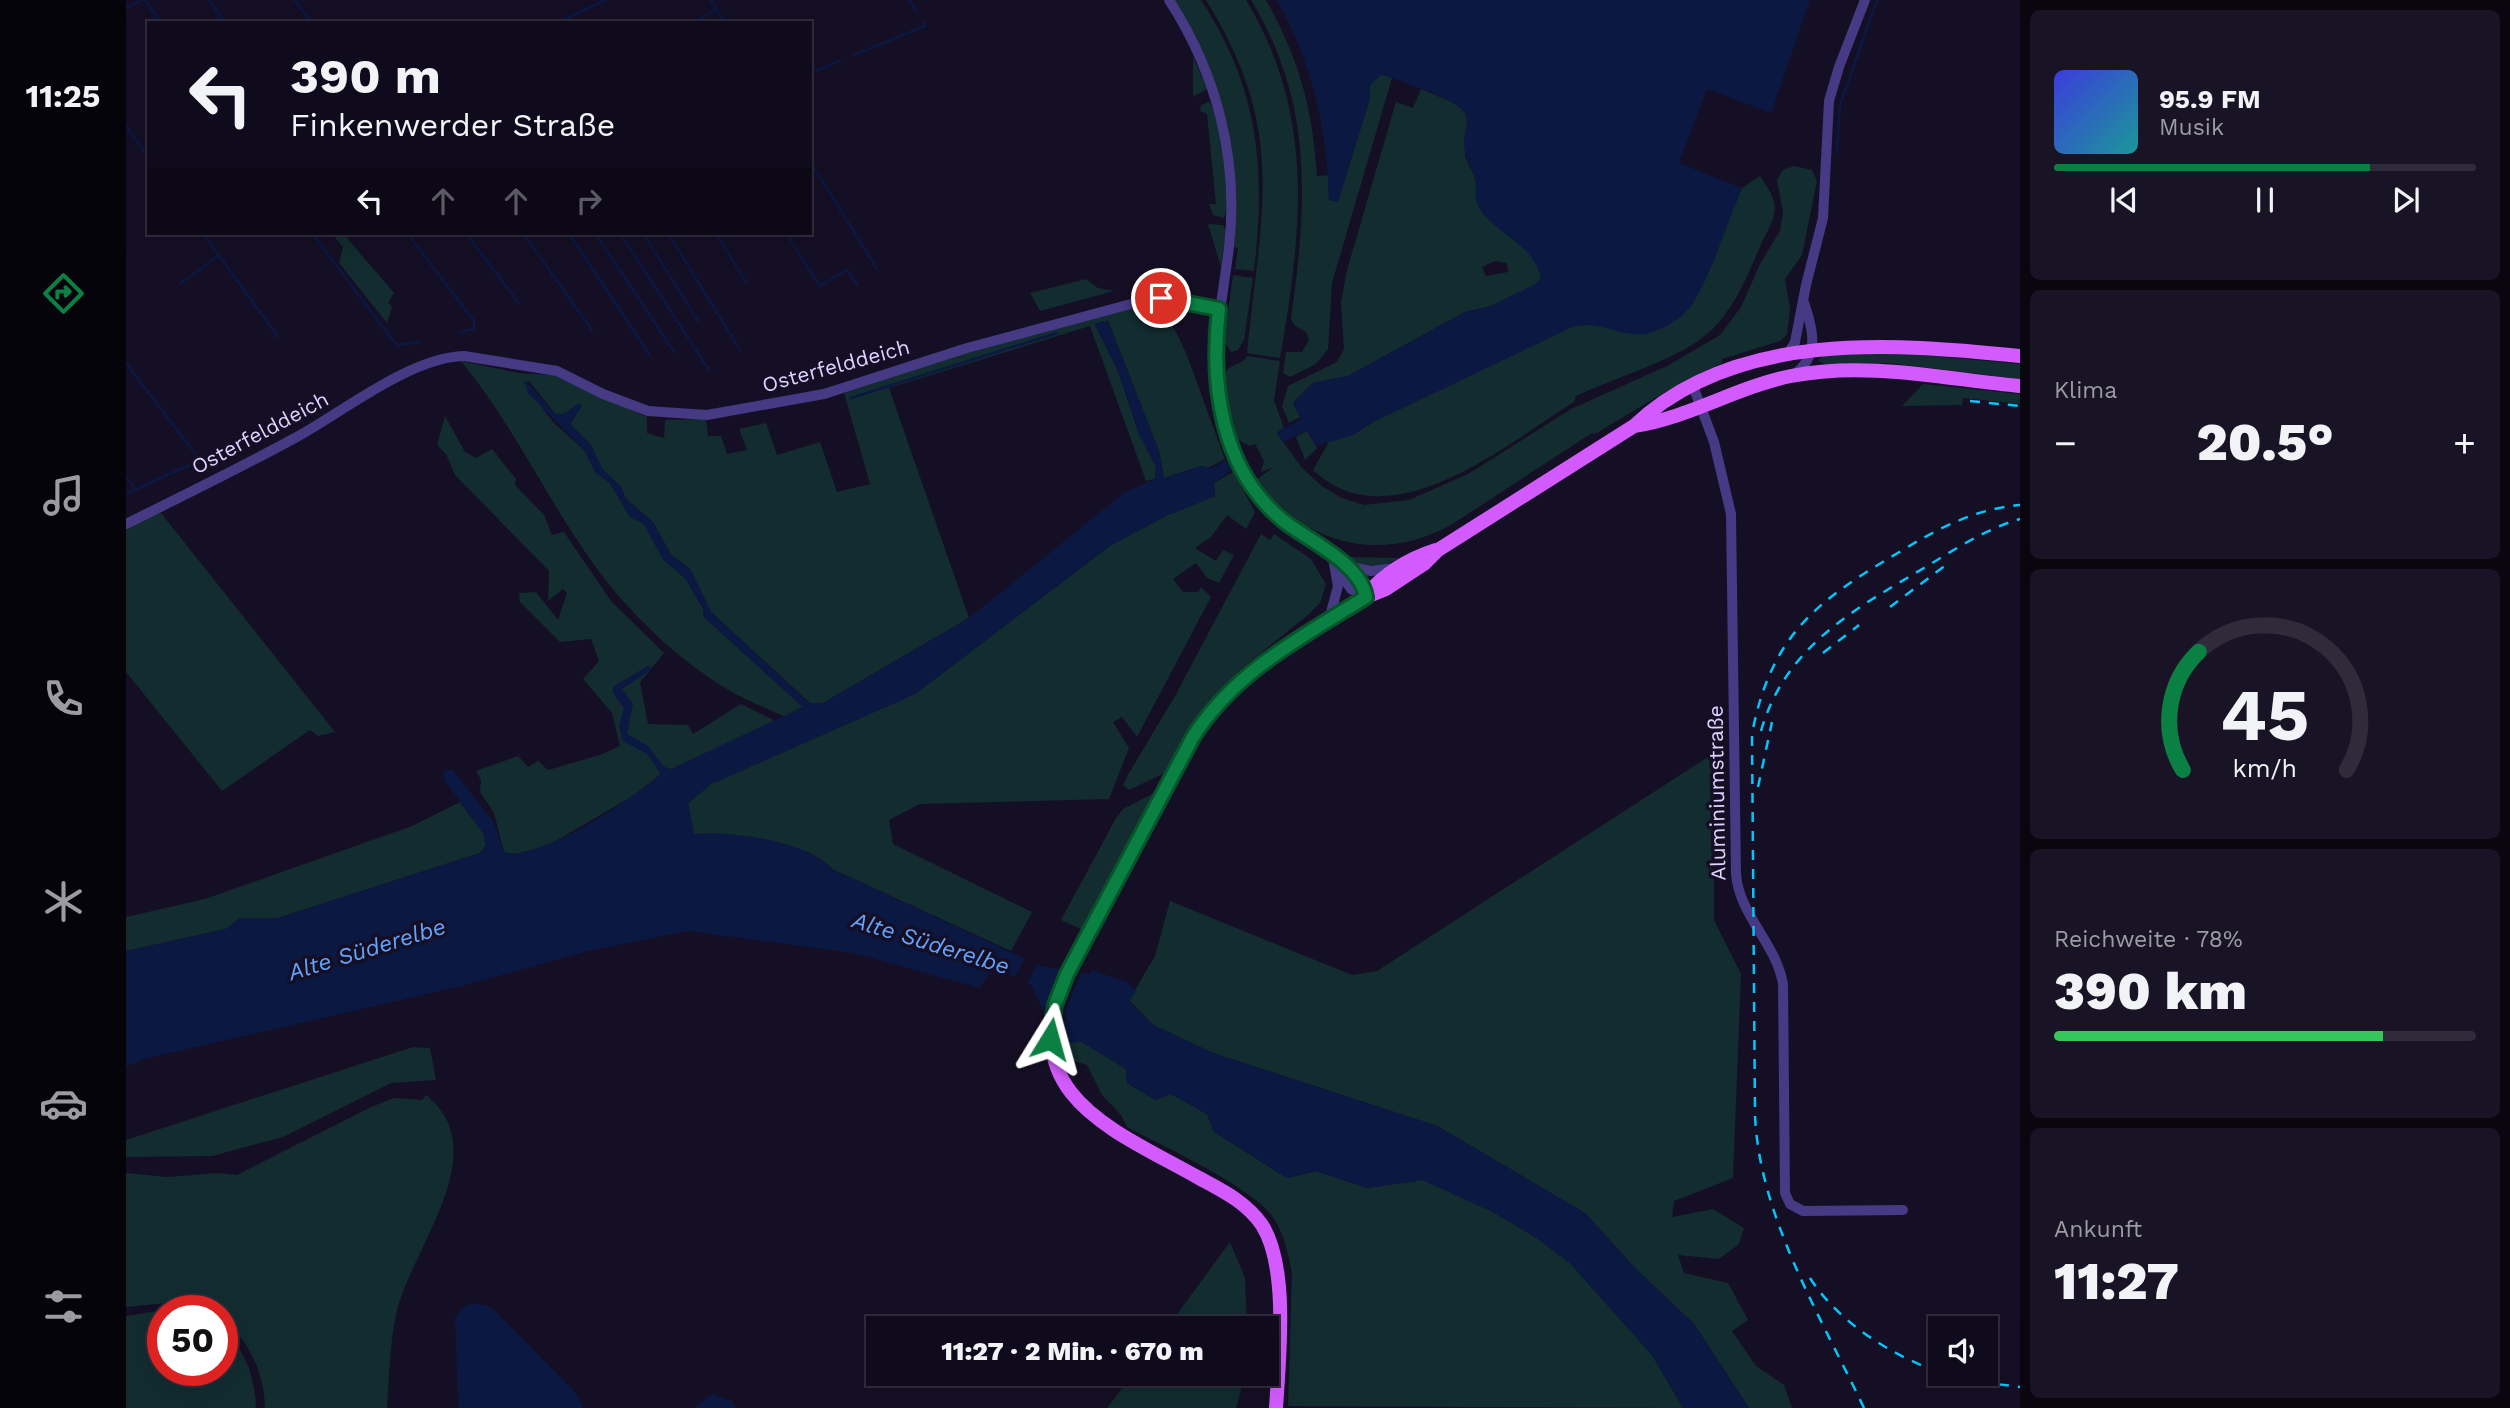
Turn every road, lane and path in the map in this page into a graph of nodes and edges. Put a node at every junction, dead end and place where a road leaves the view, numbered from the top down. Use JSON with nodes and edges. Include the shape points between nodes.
{"nodes":[{"id":1,"x":1169,"y":0,"type":"edge"},
{"id":2,"x":1865,"y":0,"type":"edge"},
{"id":3,"x":1803,"y":300,"type":"junction"},
{"id":4,"x":1219,"y":309,"type":"junction"},
{"id":5,"x":1813,"y":350,"type":"junction"},
{"id":6,"x":1788,"y":354,"type":"junction"},
{"id":7,"x":2020,"y":356,"type":"edge"},
{"id":8,"x":1791,"y":376,"type":"junction"},
{"id":9,"x":1693,"y":386,"type":"junction"},
{"id":10,"x":2020,"y":386,"type":"edge"},
{"id":11,"x":1701,"y":405,"type":"junction"},
{"id":12,"x":1634,"y":426,"type":"junction"},
{"id":13,"x":126,"y":524,"type":"edge"},
{"id":14,"x":1438,"y":550,"type":"junction"},
{"id":15,"x":1332,"y":559,"type":"junction"},
{"id":16,"x":1349,"y":566,"type":"junction"},
{"id":17,"x":1399,"y":567,"type":"junction"},
{"id":18,"x":1366,"y":597,"type":"junction"},
{"id":19,"x":1329,"y":620,"type":"junction"},
{"id":20,"x":1903,"y":1210,"type":"dead end"},
{"id":21,"x":1276,"y":1408,"type":"edge"}],
"edges":[{"from":1,"to":4,"type":"street","via":[[1207,72],[1224,129],[1231,223]]},
{"from":2,"to":3,"type":"street","via":[[1829,101],[1823,218]]},
{"from":3,"to":5,"type":"street"},
{"from":3,"to":6,"type":"street","via":[[1795,342]]},
{"from":4,"to":13,"type":"street","name":"Osterfelddeich","via":[[1169,298],[1142,301],[967,348],[824,394],[707,415],[648,411],[548,369],[464,356],[450,358],[417,368],[294,439]]},
{"from":4,"to":15,"type":"street","via":[[1215,361],[1221,411],[1239,461],[1283,520]]},
{"from":5,"to":6,"type":"main road"},
{"from":5,"to":7,"type":"main road","via":[[1902,348]]},
{"from":5,"to":8,"type":"street","via":[[1804,367]]},
{"from":6,"to":9,"type":"main road"},
{"from":8,"to":10,"type":"main road","via":[[1863,369]]},
{"from":8,"to":11,"type":"main road"},
{"from":9,"to":11,"type":"street","name":"Aluminiumstraße"},
{"from":9,"to":12,"type":"main road","via":[[1653,408]]},
{"from":11,"to":12,"type":"main road","via":[[1658,423]]},
{"from":11,"to":20,"type":"street","name":"Aluminiumstraße","via":[[1731,514],[1737,886],[1780,968],[1783,984],[1785,1193],[1790,1204],[1803,1211]]},
{"from":12,"to":14,"type":"main road"},
{"from":14,"to":17,"type":"main road"},
{"from":14,"to":18,"type":"main road","via":[[1405,577]]},
{"from":15,"to":16,"type":"street"},
{"from":15,"to":18,"type":"street","via":[[1351,589]]},
{"from":15,"to":19,"type":"street","via":[[1338,586]]},
{"from":16,"to":17,"type":"street","via":[[1371,571]]},
{"from":16,"to":18,"type":"street"},
{"from":17,"to":18,"type":"main road","via":[[1380,579]]},
{"from":18,"to":19,"type":"main road"},
{"from":19,"to":21,"type":"main road","via":[[1249,673],[1209,712],[1063,984],[1050,1039],[1056,1066],[1071,1094],[1098,1120],[1234,1198],[1262,1226],[1278,1273]]}]}
